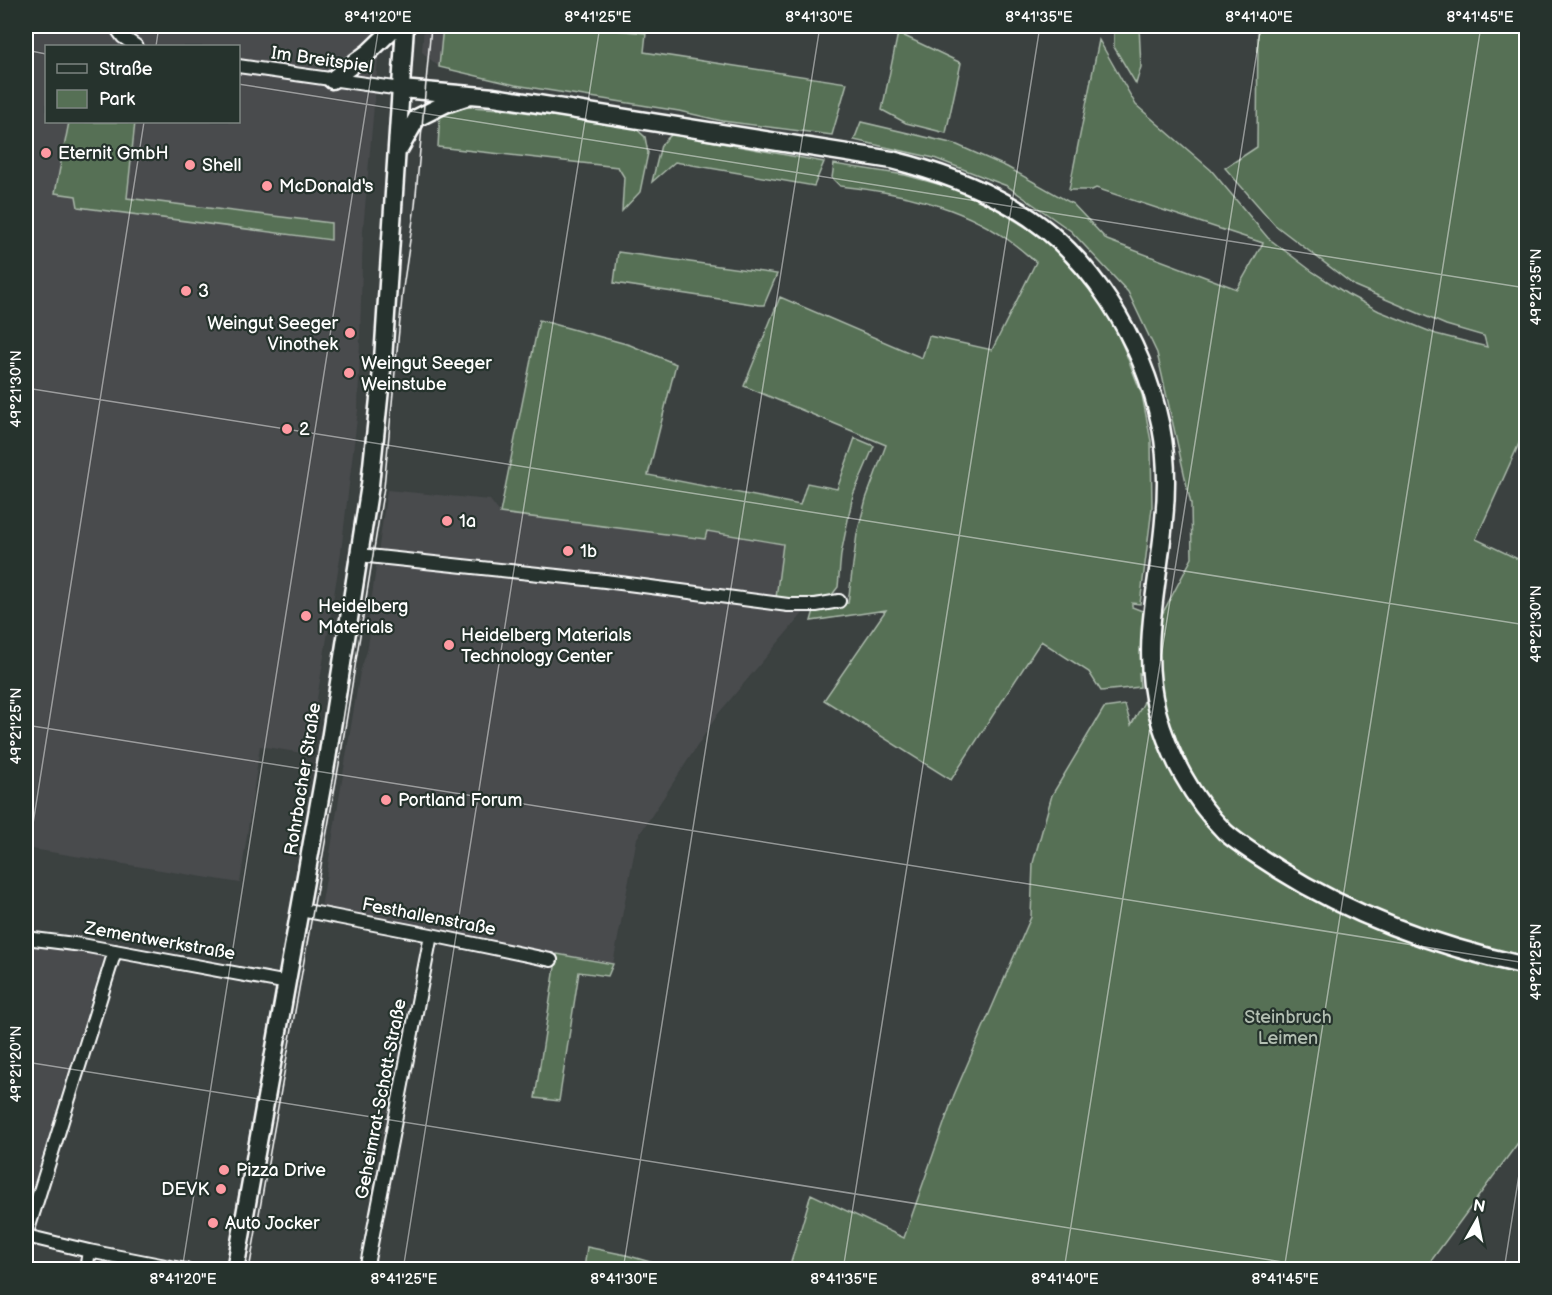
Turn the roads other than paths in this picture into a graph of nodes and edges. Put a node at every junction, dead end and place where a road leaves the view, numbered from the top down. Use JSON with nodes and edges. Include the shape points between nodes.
{"nodes":[{"id":1,"x":115,"y":26,"type":"edge"},
{"id":2,"x":396,"y":26,"type":"edge"},
{"id":3,"x":405,"y":26,"type":"edge"},
{"id":4,"x":135,"y":45,"type":"edge"},
{"id":5,"x":240,"y":66,"type":"edge"},
{"id":6,"x":332,"y":80,"type":"junction"},
{"id":7,"x":401,"y":89,"type":"junction"},
{"id":8,"x":472,"y":95,"type":"junction"},
{"id":9,"x":396,"y":152,"type":"junction"},
{"id":10,"x":359,"y":555,"type":"junction"},
{"id":11,"x":839,"y":601,"type":"dead end"},
{"id":12,"x":301,"y":910,"type":"junction"},
{"id":13,"x":431,"y":935,"type":"junction"},
{"id":14,"x":26,"y":938,"type":"edge"},
{"id":15,"x":115,"y":951,"type":"junction"},
{"id":16,"x":551,"y":960,"type":"dead end"},
{"id":17,"x":1527,"y":966,"type":"edge"},
{"id":18,"x":288,"y":983,"type":"junction"},
{"id":19,"x":89,"y":1251,"type":"junction"},
{"id":20,"x":86,"y":1269,"type":"edge"},
{"id":21,"x":186,"y":1269,"type":"edge"},
{"id":22,"x":235,"y":1269,"type":"edge"},
{"id":23,"x":366,"y":1269,"type":"edge"}],
"edges":[{"from":1,"to":4,"type":"street"},
{"from":2,"to":6,"type":"main road"},
{"from":3,"to":7,"type":"main road","name":"Rohrbacher Straße"},
{"from":5,"to":6,"type":"street","name":"Im Breitspiel"},
{"from":6,"to":7,"type":"street","name":"Im Breitspiel"},
{"from":7,"to":8,"type":"main road"},
{"from":7,"to":9,"type":"main road","name":"Rohrbacher Straße"},
{"from":8,"to":9,"type":"main road","via":[[417,118]]},
{"from":8,"to":17,"type":"main road","via":[[892,159],[937,172],[1012,206],[1044,229],[1074,257],[1110,301],[1126,329],[1161,426],[1164,519],[1149,640],[1154,698],[1180,769],[1225,831],[1310,888],[1430,941]]},
{"from":9,"to":10,"type":"main road","name":"Rohrbacher Straße","via":[[383,360]]},
{"from":10,"to":11,"type":"street","via":[[788,605]]},
{"from":10,"to":12,"type":"main road","name":"Rohrbacher Straße"},
{"from":12,"to":13,"type":"street","name":"Festhallenstraße"},
{"from":12,"to":18,"type":"main road","name":"Rohrbacher Straße"},
{"from":13,"to":16,"type":"street","name":"Festhallenstraße"},
{"from":13,"to":23,"type":"street","name":"Geheimrat-Schott-Straße"},
{"from":14,"to":15,"type":"street","name":"Zementwerkstraße"},
{"from":15,"to":18,"type":"street","name":"Zementwerkstraße"},
{"from":15,"to":19,"type":"street","via":[[27,1236]]},
{"from":18,"to":22,"type":"main road","name":"Rohrbacher Straße"},
{"from":19,"to":20,"type":"street"},
{"from":19,"to":21,"type":"street"}]}
